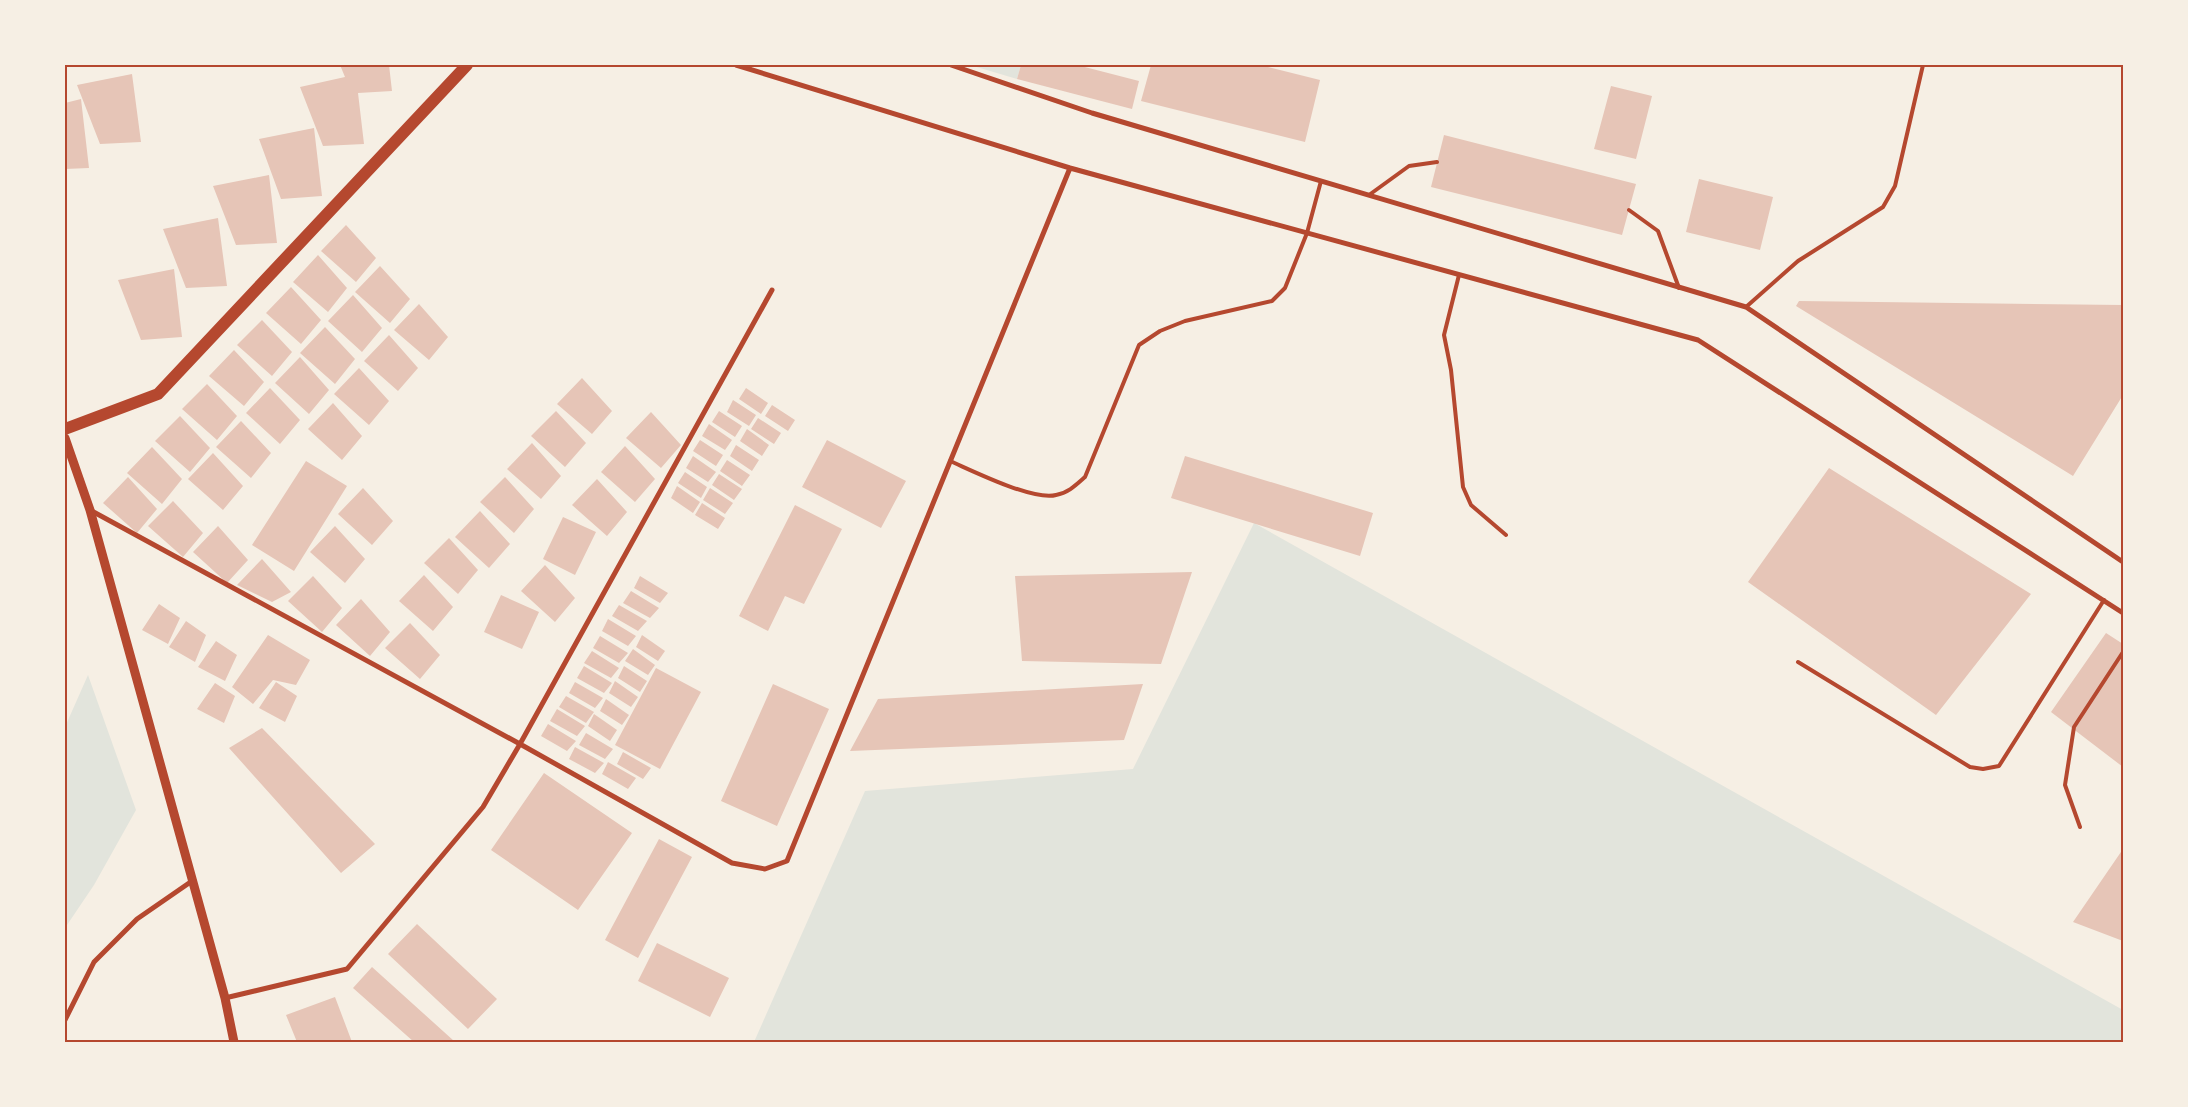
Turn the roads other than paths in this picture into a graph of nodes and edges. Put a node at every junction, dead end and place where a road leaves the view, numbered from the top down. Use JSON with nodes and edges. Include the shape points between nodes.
{"nodes":[{"id":1,"x":467,"y":65,"type":"edge"},
{"id":2,"x":736,"y":65,"type":"edge"},
{"id":3,"x":951,"y":65,"type":"edge"},
{"id":4,"x":1923,"y":65,"type":"edge"},
{"id":5,"x":1437,"y":162,"type":"dead end"},
{"id":6,"x":1070,"y":168,"type":"junction"},
{"id":7,"x":1321,"y":181,"type":"junction"},
{"id":8,"x":1369,"y":195,"type":"junction"},
{"id":9,"x":1629,"y":210,"type":"dead end"},
{"id":10,"x":1307,"y":233,"type":"junction"},
{"id":11,"x":1459,"y":275,"type":"junction"},
{"id":12,"x":1679,"y":288,"type":"junction"},
{"id":13,"x":772,"y":290,"type":"dead end"},
{"id":14,"x":1746,"y":307,"type":"junction"},
{"id":15,"x":65,"y":428,"type":"edge"},
{"id":16,"x":65,"y":438,"type":"edge"},
{"id":17,"x":950,"y":461,"type":"junction"},
{"id":18,"x":90,"y":510,"type":"junction"},
{"id":19,"x":1506,"y":535,"type":"dead end"},
{"id":20,"x":2123,"y":562,"type":"edge"},
{"id":21,"x":2104,"y":600,"type":"junction"},
{"id":22,"x":2123,"y":613,"type":"edge"},
{"id":23,"x":2123,"y":652,"type":"edge"},
{"id":24,"x":1798,"y":662,"type":"dead end"},
{"id":25,"x":520,"y":744,"type":"junction"},
{"id":26,"x":2080,"y":827,"type":"dead end"},
{"id":27,"x":192,"y":881,"type":"junction"},
{"id":28,"x":225,"y":998,"type":"junction"},
{"id":29,"x":65,"y":1020,"type":"edge"},
{"id":30,"x":234,"y":1042,"type":"edge"}],
"edges":[{"from":1,"to":15,"type":"main road","via":[[158,394]]},
{"from":2,"to":6,"type":"street"},
{"from":3,"to":7,"type":"street","via":[[1092,113]]},
{"from":4,"to":14,"type":"lane","via":[[1895,186],[1883,207],[1798,261]]},
{"from":5,"to":8,"type":"lane","via":[[1409,166]]},
{"from":6,"to":10,"type":"street"},
{"from":6,"to":17,"type":"street"},
{"from":7,"to":8,"type":"street"},
{"from":7,"to":10,"type":"lane"},
{"from":8,"to":12,"type":"street"},
{"from":9,"to":12,"type":"lane","via":[[1658,231]]},
{"from":10,"to":11,"type":"street"},
{"from":10,"to":17,"type":"lane","via":[[1285,288],[1272,301],[1185,321],[1160,331],[1139,345],[1085,477],[1072,489],[1055,496],[1030,493]]},
{"from":11,"to":19,"type":"lane","via":[[1444,335],[1451,370],[1463,487],[1471,505]]},
{"from":11,"to":21,"type":"street","via":[[1698,340]]},
{"from":12,"to":14,"type":"street"},
{"from":13,"to":25,"type":"street"},
{"from":14,"to":20,"type":"street"},
{"from":16,"to":18,"type":"street"},
{"from":17,"to":25,"type":"street","via":[[787,861],[765,869],[732,863]]},
{"from":18,"to":25,"type":"street"},
{"from":18,"to":27,"type":"street"},
{"from":21,"to":22,"type":"street"},
{"from":21,"to":24,"type":"lane","via":[[1999,766],[1983,770],[1970,767]]},
{"from":23,"to":26,"type":"lane","via":[[2074,728],[2064,785]]},
{"from":25,"to":28,"type":"street","via":[[483,807],[348,969]]},
{"from":27,"to":28,"type":"street"},
{"from":27,"to":29,"type":"street","via":[[137,919],[94,962]]},
{"from":28,"to":30,"type":"street"}]}
